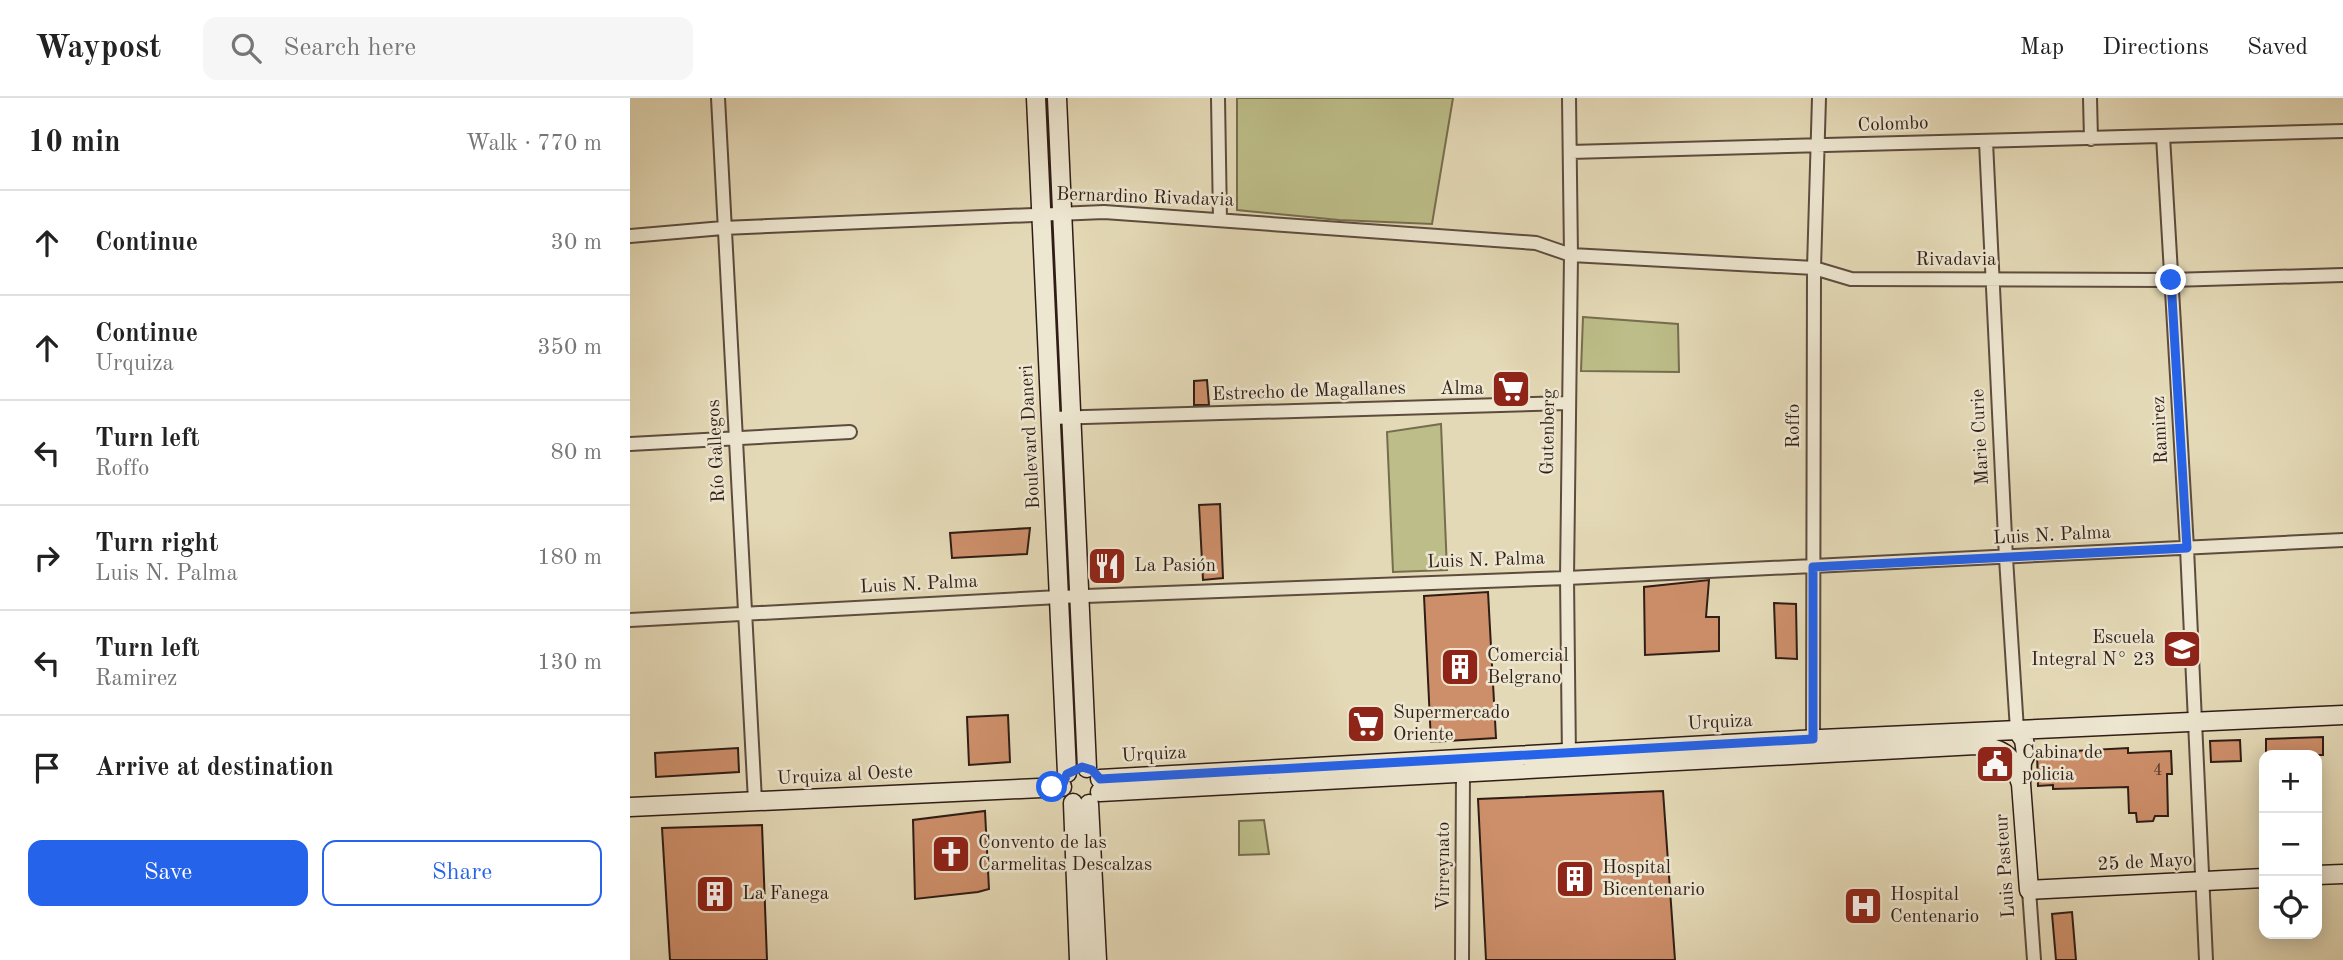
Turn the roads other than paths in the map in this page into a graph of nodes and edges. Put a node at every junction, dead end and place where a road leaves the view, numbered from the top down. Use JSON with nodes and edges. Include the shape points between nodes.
{"nodes":[{"id":1,"x":718,"y":98,"type":"edge"},
{"id":2,"x":1036,"y":98,"type":"edge"},
{"id":3,"x":1057,"y":98,"type":"edge"},
{"id":4,"x":1218,"y":98,"type":"edge"},
{"id":5,"x":1569,"y":98,"type":"edge"},
{"id":6,"x":1819,"y":98,"type":"edge"},
{"id":7,"x":2090,"y":98,"type":"edge"},
{"id":8,"x":2343,"y":131,"type":"edge"},
{"id":9,"x":2163,"y":136,"type":"junction"},
{"id":10,"x":2091,"y":139,"type":"junction"},
{"id":11,"x":1986,"y":142,"type":"junction"},
{"id":12,"x":1819,"y":147,"type":"junction"},
{"id":13,"x":1570,"y":152,"type":"junction"},
{"id":14,"x":1062,"y":212,"type":"junction"},
{"id":15,"x":1041,"y":213,"type":"junction"},
{"id":16,"x":1220,"y":220,"type":"junction"},
{"id":17,"x":723,"y":228,"type":"junction"},
{"id":18,"x":630,"y":236,"type":"edge"},
{"id":19,"x":1571,"y":255,"type":"junction"},
{"id":20,"x":1814,"y":268,"type":"junction"},
{"id":21,"x":2343,"y":275,"type":"edge"},
{"id":22,"x":1993,"y":279,"type":"junction"},
{"id":23,"x":2171,"y":280,"type":"junction"},
{"id":24,"x":1568,"y":403,"type":"junction"},
{"id":25,"x":1051,"y":418,"type":"junction"},
{"id":26,"x":1072,"y":418,"type":"junction"},
{"id":27,"x":850,"y":432,"type":"dead end"},
{"id":28,"x":736,"y":439,"type":"junction"},
{"id":29,"x":630,"y":444,"type":"edge"},
{"id":30,"x":2343,"y":540,"type":"edge"},
{"id":31,"x":2187,"y":548,"type":"junction"},
{"id":32,"x":2006,"y":558,"type":"junction"},
{"id":33,"x":1813,"y":567,"type":"junction"},
{"id":34,"x":1567,"y":578,"type":"junction"},
{"id":35,"x":1059,"y":597,"type":"junction"},
{"id":36,"x":1079,"y":597,"type":"junction"},
{"id":37,"x":745,"y":614,"type":"junction"},
{"id":38,"x":630,"y":620,"type":"edge"},
{"id":39,"x":1063,"y":684,"type":"junction"},
{"id":40,"x":1083,"y":684,"type":"junction"},
{"id":41,"x":2343,"y":715,"type":"edge"},
{"id":42,"x":2195,"y":722,"type":"junction"},
{"id":43,"x":2017,"y":730,"type":"junction"},
{"id":44,"x":1813,"y":747,"type":"junction"},
{"id":45,"x":1569,"y":760,"type":"junction"},
{"id":46,"x":1463,"y":773,"type":"junction"},
{"id":47,"x":1065,"y":780,"type":"junction"},
{"id":48,"x":2021,"y":784,"type":"junction"},
{"id":49,"x":1090,"y":789,"type":"junction"},
{"id":50,"x":755,"y":801,"type":"junction"},
{"id":51,"x":630,"y":807,"type":"edge"},
{"id":52,"x":2343,"y":874,"type":"edge"},
{"id":53,"x":2322,"y":875,"type":"edge"},
{"id":54,"x":2259,"y":878,"type":"edge"},
{"id":55,"x":2202,"y":881,"type":"junction"},
{"id":56,"x":2029,"y":890,"type":"junction"},
{"id":57,"x":1079,"y":960,"type":"edge"},
{"id":58,"x":1097,"y":960,"type":"edge"},
{"id":59,"x":1462,"y":960,"type":"edge"},
{"id":60,"x":2034,"y":960,"type":"edge"},
{"id":61,"x":2206,"y":960,"type":"edge"}],
"edges":[{"from":1,"to":17,"type":"street","name":"Río Gallegos"},
{"from":2,"to":15,"type":"main road","name":"Boulevard Daneri"},
{"from":3,"to":14,"type":"main road"},
{"from":4,"to":16,"type":"street"},
{"from":5,"to":13,"type":"street","name":"Gutenberg"},
{"from":6,"to":12,"type":"street","name":"Roffo"},
{"from":7,"to":10,"type":"street"},
{"from":8,"to":9,"type":"street","name":"Colombo"},
{"from":9,"to":10,"type":"street","name":"Colombo"},
{"from":9,"to":23,"type":"street","name":"Ramirez"},
{"from":10,"to":11,"type":"street","name":"Colombo"},
{"from":11,"to":12,"type":"street","name":"Colombo"},
{"from":11,"to":22,"type":"street","name":"Marie Curie"},
{"from":12,"to":13,"type":"street","name":"Colombo"},
{"from":12,"to":20,"type":"street","name":"Roffo"},
{"from":13,"to":19,"type":"street","name":"Gutenberg"},
{"from":14,"to":15,"type":"street","name":"Bernardino Rivadavia"},
{"from":14,"to":16,"type":"street","name":"Bernardino Rivadavia"},
{"from":14,"to":26,"type":"main road"},
{"from":15,"to":17,"type":"street","name":"Bernardino Rivadavia"},
{"from":15,"to":25,"type":"main road","name":"Boulevard Daneri"},
{"from":16,"to":19,"type":"street","name":"Bernardino Rivadavia","via":[[1536,243]]},
{"from":17,"to":18,"type":"street","name":"Bernardino Rivadavia"},
{"from":17,"to":28,"type":"street","name":"Río Gallegos"},
{"from":19,"to":20,"type":"street","name":"Rivadavia"},
{"from":19,"to":24,"type":"street","name":"Gutenberg"},
{"from":20,"to":22,"type":"street","name":"Rivadavia","via":[[1851,279]]},
{"from":20,"to":33,"type":"street","name":"Roffo"},
{"from":21,"to":23,"type":"street","name":"Rivadavia"},
{"from":22,"to":23,"type":"street","name":"Rivadavia"},
{"from":22,"to":32,"type":"street","name":"Marie Curie"},
{"from":23,"to":31,"type":"street","name":"Ramirez"},
{"from":24,"to":26,"type":"street","name":"Estrecho de Magallanes"},
{"from":24,"to":34,"type":"street","name":"Gutenberg"},
{"from":25,"to":26,"type":"street","name":"Estrecho de Magallanes"},
{"from":25,"to":35,"type":"main road","name":"Boulevard Daneri"},
{"from":26,"to":36,"type":"main road"},
{"from":27,"to":28,"type":"street"},
{"from":28,"to":29,"type":"street"},
{"from":28,"to":37,"type":"street","name":"Río Gallegos"},
{"from":30,"to":31,"type":"street","name":"Luis N. Palma"},
{"from":31,"to":32,"type":"street","name":"Luis N. Palma"},
{"from":31,"to":42,"type":"street","name":"Ramirez"},
{"from":32,"to":33,"type":"street","name":"Luis N. Palma"},
{"from":32,"to":43,"type":"street","name":"Marie Curie"},
{"from":33,"to":34,"type":"street","name":"Luis N. Palma"},
{"from":33,"to":44,"type":"street","name":"Roffo"},
{"from":34,"to":36,"type":"street","name":"Luis N. Palma"},
{"from":34,"to":45,"type":"street","name":"Gutenberg"},
{"from":35,"to":36,"type":"street","name":"Luis N. Palma"},
{"from":35,"to":37,"type":"street","name":"Luis N. Palma"},
{"from":35,"to":39,"type":"main road","name":"Boulevard Daneri"},
{"from":36,"to":40,"type":"main road"},
{"from":37,"to":38,"type":"street","name":"Luis N. Palma"},
{"from":37,"to":50,"type":"street","name":"Río Gallegos"},
{"from":39,"to":40,"type":"main road"},
{"from":39,"to":47,"type":"main road","name":"Boulevard Daneri"},
{"from":40,"to":49,"type":"main road"},
{"from":41,"to":42,"type":"main road","name":"Urquiza"},
{"from":42,"to":43,"type":"main road","name":"Urquiza"},
{"from":42,"to":55,"type":"street","name":"Ramirez"},
{"from":43,"to":44,"type":"main road","name":"Urquiza"},
{"from":43,"to":48,"type":"main road","name":"Luis Pasteur","via":[[2026,754]]},
{"from":44,"to":45,"type":"main road","name":"Urquiza"},
{"from":44,"to":48,"type":"main road","name":"Urquiza","via":[[1997,748],[2013,761]]},
{"from":45,"to":46,"type":"main road","name":"Urquiza"},
{"from":45,"to":49,"type":"main road","name":"Urquiza"},
{"from":46,"to":49,"type":"main road","name":"Urquiza"},
{"from":46,"to":59,"type":"street","name":"Virreynato"},
{"from":47,"to":49,"type":"main road","name":"Urquiza al Oeste","via":[[1076,768]]},
{"from":47,"to":49,"type":"main road","via":[[1065,796]]},
{"from":47,"to":50,"type":"main road","name":"Urquiza al Oeste"},
{"from":48,"to":56,"type":"main road","name":"Luis Pasteur"},
{"from":49,"to":57,"type":"main road"},
{"from":49,"to":58,"type":"main road"},
{"from":50,"to":51,"type":"main road","name":"Urquiza al Oeste"},
{"from":52,"to":53,"type":"main road"},
{"from":54,"to":55,"type":"main road","name":"25 de Mayo"},
{"from":55,"to":56,"type":"main road","name":"25 de Mayo"},
{"from":55,"to":61,"type":"street","name":"Ramirez"},
{"from":56,"to":60,"type":"street","name":"Luis Pasteur"}]}
